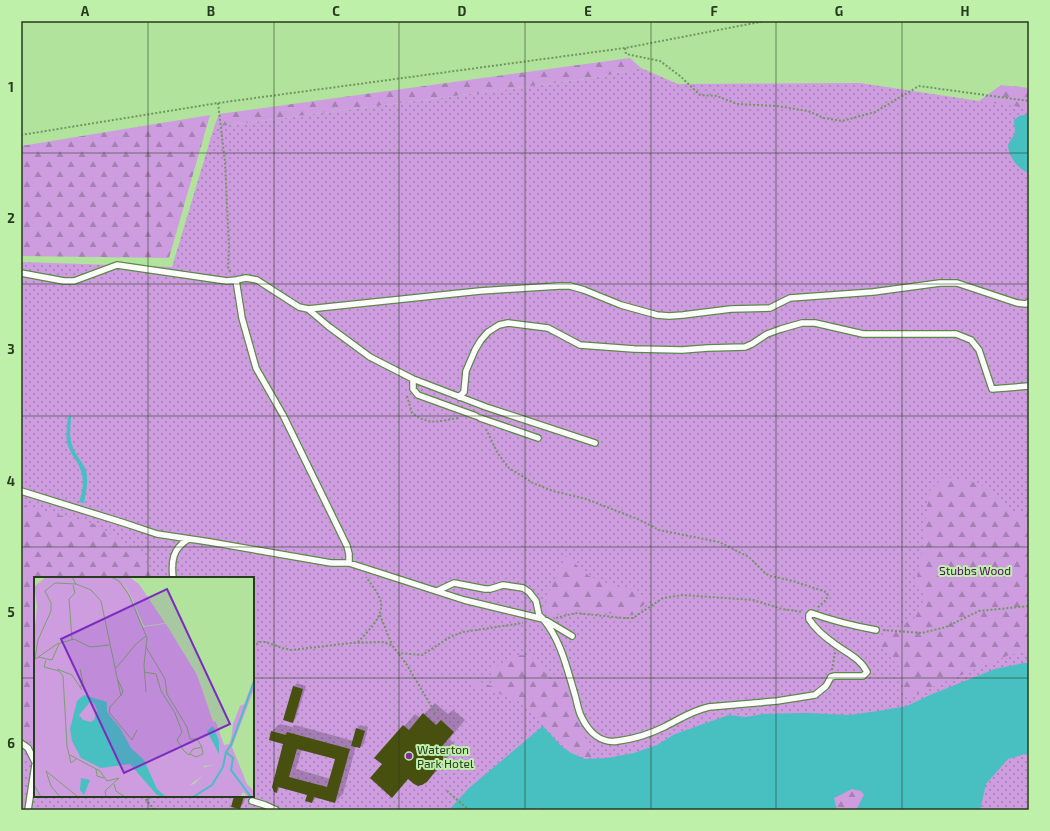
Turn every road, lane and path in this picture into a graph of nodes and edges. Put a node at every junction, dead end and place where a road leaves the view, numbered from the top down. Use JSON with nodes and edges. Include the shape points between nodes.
{"nodes":[{"id":1,"x":765,"y":21,"type":"edge"},
{"id":2,"x":625,"y":48,"type":"junction"},
{"id":3,"x":1029,"y":101,"type":"edge"},
{"id":4,"x":218,"y":103,"type":"junction"},
{"id":5,"x":21,"y":135,"type":"edge"},
{"id":6,"x":21,"y":273,"type":"edge"},
{"id":7,"x":235,"y":281,"type":"junction"},
{"id":8,"x":1029,"y":302,"type":"edge"},
{"id":9,"x":308,"y":309,"type":"junction"},
{"id":10,"x":413,"y":379,"type":"junction"},
{"id":11,"x":1029,"y":386,"type":"edge"},
{"id":12,"x":407,"y":396,"type":"dead end"},
{"id":13,"x":460,"y":397,"type":"junction"},
{"id":14,"x":478,"y":417,"type":"junction"},
{"id":15,"x":538,"y":438,"type":"dead end"},
{"id":16,"x":595,"y":443,"type":"dead end"},
{"id":17,"x":21,"y":492,"type":"edge"},
{"id":18,"x":187,"y":540,"type":"junction"},
{"id":19,"x":349,"y":563,"type":"junction"},
{"id":20,"x":360,"y":566,"type":"junction"},
{"id":21,"x":173,"y":577,"type":"edge"},
{"id":22,"x":437,"y":591,"type":"junction"},
{"id":23,"x":1029,"y":606,"type":"edge"},
{"id":24,"x":811,"y":613,"type":"junction"},
{"id":25,"x":380,"y":614,"type":"junction"},
{"id":26,"x":543,"y":619,"type":"junction"},
{"id":27,"x":528,"y":622,"type":"dead end"},
{"id":28,"x":876,"y":630,"type":"joint"},
{"id":29,"x":572,"y":636,"type":"dead end"},
{"id":30,"x":358,"y":642,"type":"junction"},
{"id":31,"x":836,"y":645,"type":"junction"},
{"id":32,"x":254,"y":646,"type":"edge"},
{"id":33,"x":392,"y":646,"type":"junction"},
{"id":34,"x":398,"y":653,"type":"junction"},
{"id":35,"x":831,"y":677,"type":"junction"},
{"id":36,"x":436,"y":714,"type":"dead end"},
{"id":37,"x":21,"y":743,"type":"edge"},
{"id":38,"x":34,"y":761,"type":"edge"},
{"id":39,"x":34,"y":770,"type":"edge"},
{"id":40,"x":447,"y":791,"type":"dead end"},
{"id":41,"x":144,"y":797,"type":"edge"},
{"id":42,"x":252,"y":802,"type":"dead end"},
{"id":43,"x":28,"y":810,"type":"edge"},
{"id":44,"x":155,"y":810,"type":"edge"},
{"id":45,"x":276,"y":810,"type":"edge"},
{"id":46,"x":470,"y":810,"type":"edge"}],
"edges":[{"from":1,"to":2,"type":"path"},
{"from":2,"to":3,"type":"path","via":[[626,54],[660,61],[700,95],[717,96],[737,104],[793,108],[842,121],[875,112],[919,86]]},
{"from":2,"to":4,"type":"path"},
{"from":4,"to":5,"type":"path"},
{"from":4,"to":7,"type":"path","via":[[225,162],[228,268]]},
{"from":6,"to":7,"type":"lane","via":[[74,281],[117,265]]},
{"from":7,"to":9,"type":"lane","via":[[246,278],[257,280],[298,307]]},
{"from":7,"to":19,"type":"lane","via":[[256,368],[283,415],[347,546]]},
{"from":8,"to":9,"type":"lane","via":[[1017,303],[957,283],[940,283],[873,292],[790,298],[770,308],[731,309],[669,316],[622,305],[570,286],[558,286]]},
{"from":9,"to":10,"type":"lane","via":[[370,357]]},
{"from":10,"to":13,"type":"lane"},
{"from":10,"to":14,"type":"lane","via":[[412,389],[418,395]]},
{"from":11,"to":13,"type":"lane","via":[[992,389],[979,350],[971,340],[956,334],[863,334],[815,323],[802,323],[767,334],[746,347],[634,349],[580,345],[548,328],[508,323],[499,325],[481,340],[466,371],[464,392]]},
{"from":12,"to":14,"type":"path","via":[[412,413],[426,421]]},
{"from":13,"to":16,"type":"lane"},
{"from":14,"to":15,"type":"lane"},
{"from":14,"to":24,"type":"path","via":[[509,468],[533,483],[640,520],[659,530],[719,542],[749,557],[766,574],[826,592],[826,600]]},
{"from":17,"to":18,"type":"lane","via":[[157,534]]},
{"from":18,"to":19,"type":"lane","via":[[331,563]]},
{"from":18,"to":21,"type":"lane","via":[[178,547],[172,560]]},
{"from":19,"to":20,"type":"lane"},
{"from":20,"to":22,"type":"lane"},
{"from":20,"to":25,"type":"path","via":[[380,598]]},
{"from":22,"to":26,"type":"lane"},
{"from":22,"to":26,"type":"lane","via":[[454,583],[484,589],[503,585],[523,588],[536,601],[539,615]]},
{"from":23,"to":28,"type":"path","via":[[979,611],[946,627],[922,633]]},
{"from":24,"to":26,"type":"path","via":[[782,609],[753,600],[683,595],[663,598],[633,618],[576,613]]},
{"from":24,"to":28,"type":"lane","via":[[844,624]]},
{"from":24,"to":31,"type":"lane","via":[[808,617],[810,621]]},
{"from":25,"to":30,"type":"path"},
{"from":25,"to":33,"type":"path"},
{"from":26,"to":29,"type":"lane"},
{"from":26,"to":35,"type":"lane","via":[[560,648],[582,717],[594,734],[602,740],[616,742],[639,736],[709,707],[815,695],[826,686]]},
{"from":27,"to":34,"type":"path","via":[[457,634],[422,655]]},
{"from":30,"to":32,"type":"path","via":[[292,650],[266,642],[260,642]]},
{"from":30,"to":33,"type":"path","via":[[382,642]]},
{"from":31,"to":35,"type":"path"},
{"from":31,"to":35,"type":"lane","via":[[863,664],[867,672],[863,676]]},
{"from":33,"to":34,"type":"path"},
{"from":34,"to":36,"type":"path"},
{"from":37,"to":38,"type":"lane","via":[[28,748]]},
{"from":39,"to":43,"type":"lane"},
{"from":40,"to":46,"type":"path"},
{"from":41,"to":44,"type":"path"},
{"from":42,"to":45,"type":"lane"}]}
